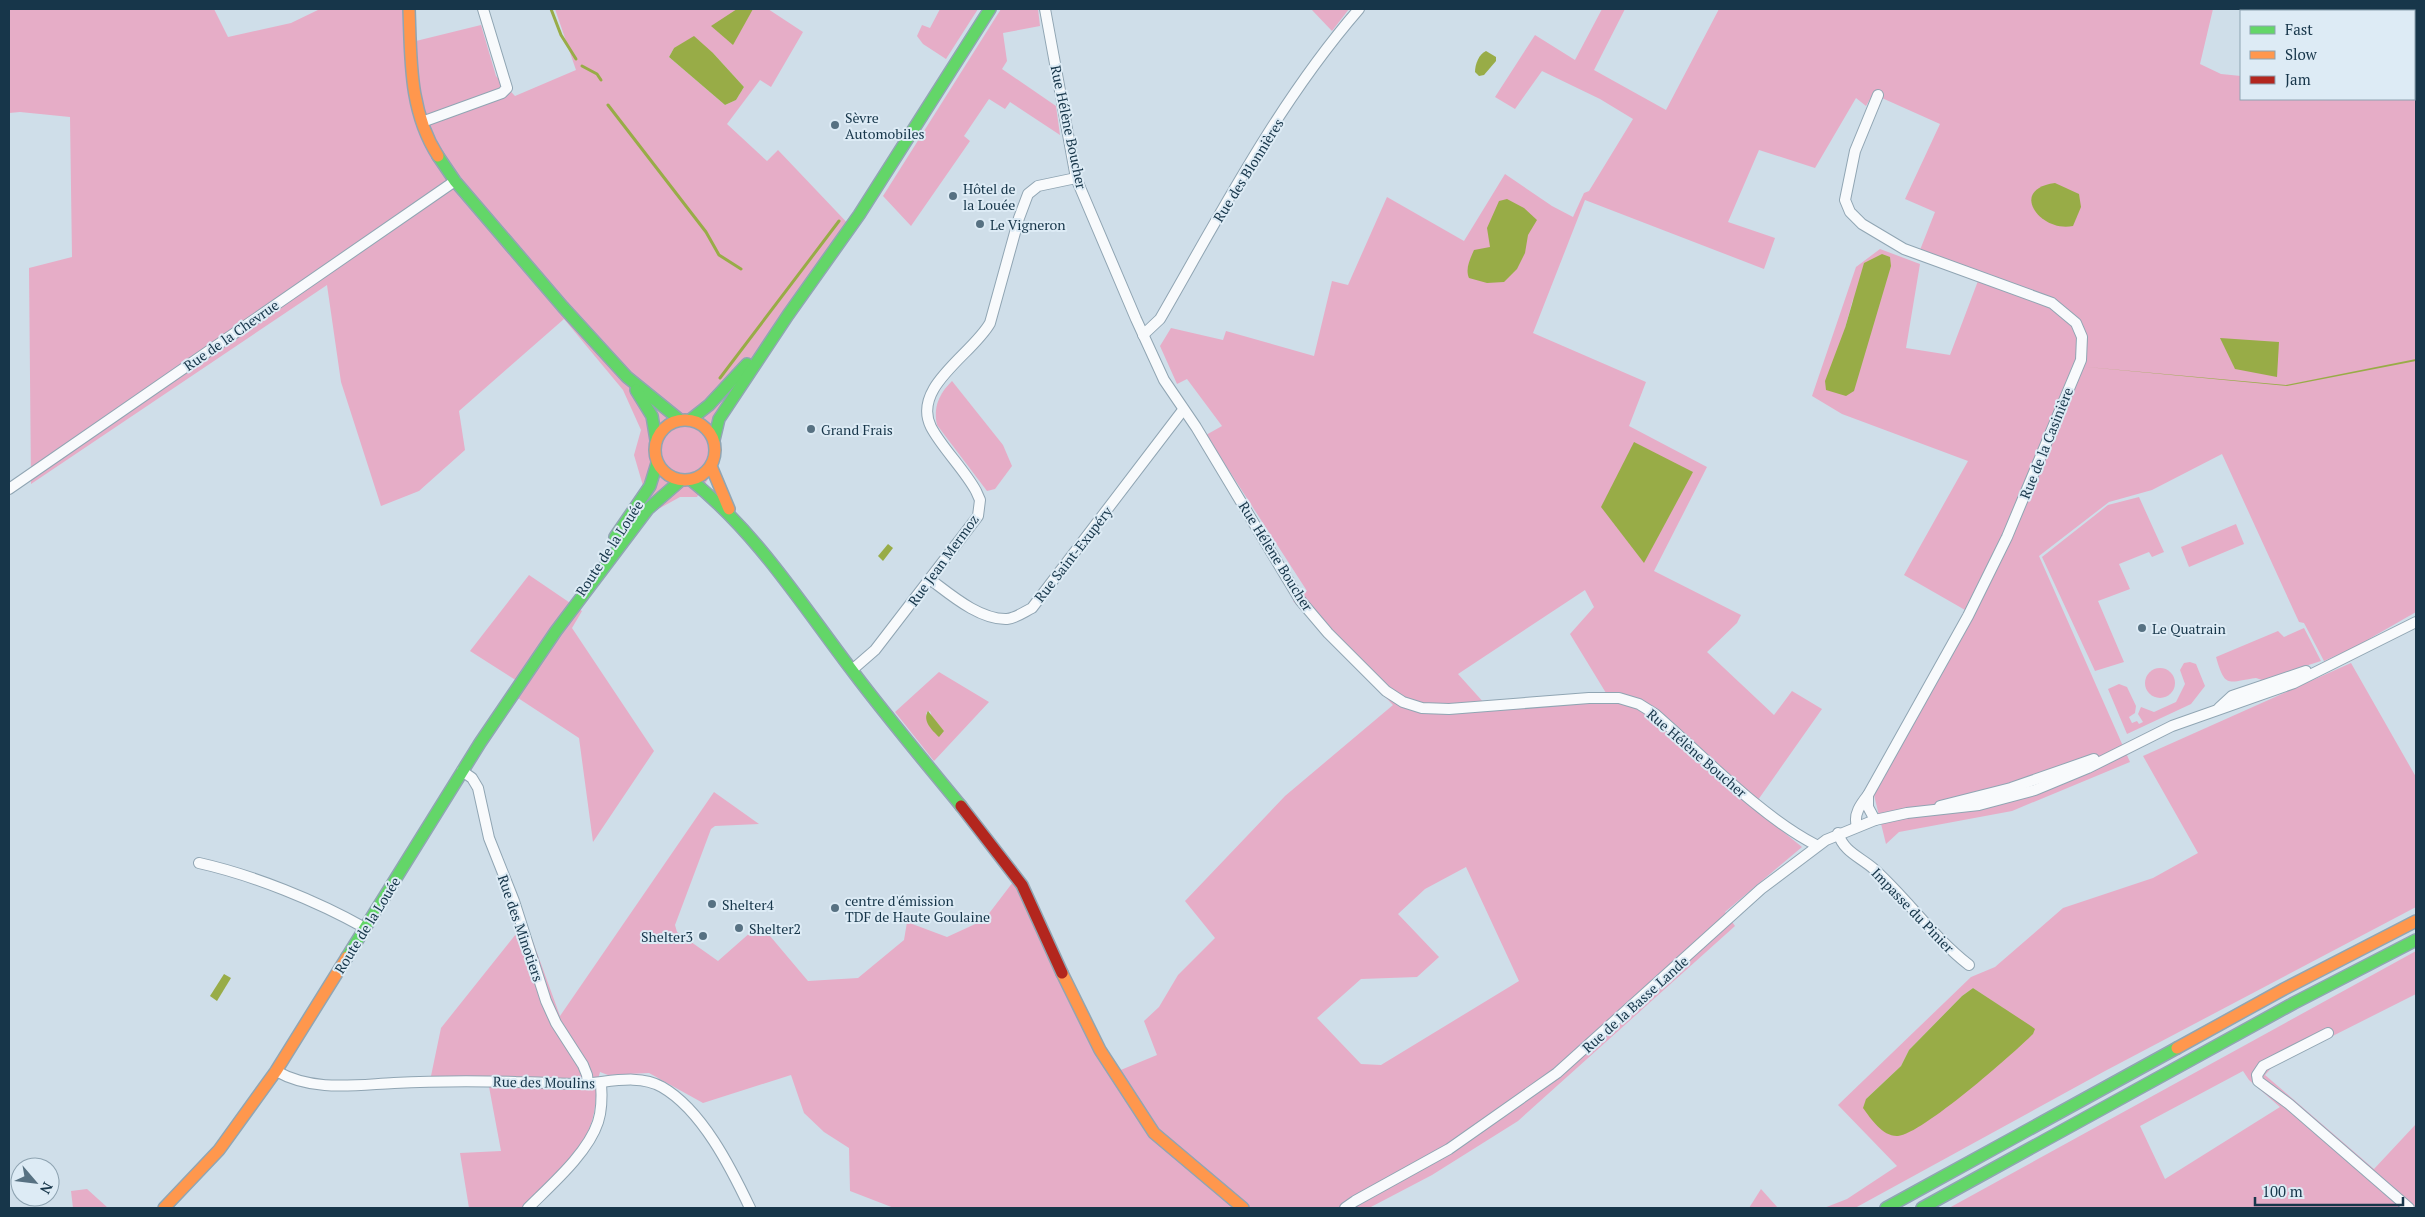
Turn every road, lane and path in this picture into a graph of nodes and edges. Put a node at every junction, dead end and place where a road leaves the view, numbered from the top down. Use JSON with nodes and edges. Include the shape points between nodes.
{"nodes":[{"id":1,"x":409,"y":9,"type":"edge"},
{"id":2,"x":483,"y":9,"type":"edge"},
{"id":3,"x":990,"y":9,"type":"edge"},
{"id":4,"x":1045,"y":9,"type":"edge"},
{"id":5,"x":1359,"y":9,"type":"edge"},
{"id":6,"x":1878,"y":95,"type":"dead end"},
{"id":7,"x":422,"y":122,"type":"junction"},
{"id":8,"x":1076,"y":178,"type":"junction"},
{"id":9,"x":455,"y":181,"type":"junction"},
{"id":10,"x":788,"y":314,"type":"junction"},
{"id":11,"x":1143,"y":335,"type":"junction"},
{"id":12,"x":627,"y":377,"type":"junction"},
{"id":13,"x":1183,"y":410,"type":"junction"},
{"id":14,"x":685,"y":420,"type":"junction"},
{"id":15,"x":656,"y":440,"type":"junction"},
{"id":16,"x":714,"y":440,"type":"junction"},
{"id":17,"x":657,"y":463,"type":"junction"},
{"id":18,"x":711,"y":466,"type":"junction"},
{"id":19,"x":686,"y":481,"type":"junction"},
{"id":20,"x":9,"y":489,"type":"edge"},
{"id":21,"x":731,"y":513,"type":"junction"},
{"id":22,"x":931,"y":580,"type":"junction"},
{"id":23,"x":2416,"y":622,"type":"edge"},
{"id":24,"x":556,"y":631,"type":"junction"},
{"id":25,"x":852,"y":670,"type":"junction"},
{"id":26,"x":462,"y":771,"type":"junction"},
{"id":27,"x":1868,"y":795,"type":"junction"},
{"id":28,"x":1875,"y":820,"type":"junction"},
{"id":29,"x":1857,"y":826,"type":"junction"},
{"id":30,"x":1838,"y":833,"type":"junction"},
{"id":31,"x":1816,"y":845,"type":"junction"},
{"id":32,"x":199,"y":864,"type":"dead end"},
{"id":33,"x":2416,"y":921,"type":"edge"},
{"id":34,"x":365,"y":928,"type":"junction"},
{"id":35,"x":2416,"y":940,"type":"edge"},
{"id":36,"x":1969,"y":965,"type":"dead end"},
{"id":37,"x":2328,"y":1033,"type":"dead end"},
{"id":38,"x":276,"y":1071,"type":"junction"},
{"id":39,"x":601,"y":1083,"type":"junction"},
{"id":40,"x":588,"y":1084,"type":"junction"},
{"id":41,"x":164,"y":1208,"type":"edge"},
{"id":42,"x":528,"y":1208,"type":"edge"},
{"id":43,"x":750,"y":1208,"type":"edge"},
{"id":44,"x":1243,"y":1208,"type":"edge"},
{"id":45,"x":1345,"y":1208,"type":"edge"},
{"id":46,"x":1886,"y":1208,"type":"edge"},
{"id":47,"x":1922,"y":1208,"type":"edge"},
{"id":48,"x":2409,"y":1208,"type":"edge"}],
"edges":[{"from":1,"to":7,"type":"main road","via":[[412,83]]},
{"from":2,"to":7,"type":"street","via":[[507,88]]},
{"from":3,"to":10,"type":"main road","via":[[880,183]]},
{"from":4,"to":8,"type":"street","name":"Rue Hélène Boucher"},
{"from":5,"to":11,"type":"street","name":"Rue des Blonnières","via":[[1296,92],[1234,190],[1160,319]]},
{"from":6,"to":27,"type":"street","name":"Rue de la Casinière","via":[[1855,151],[1844,200],[1850,212],[1862,224],[1904,249],[2052,303],[2076,323],[2082,337],[2081,360],[2007,537],[1968,616]]},
{"from":7,"to":9,"type":"main road","via":[[434,150]]},
{"from":8,"to":11,"type":"street","name":"Rue Hélène Boucher"},
{"from":8,"to":22,"type":"street","name":"Rue Jean Mermoz","via":[[1038,186],[1028,194],[990,323],[984,334],[935,385],[928,399],[927,413],[932,427],[970,480],[980,500],[978,516]]},
{"from":9,"to":12,"type":"main road"},
{"from":9,"to":20,"type":"street","name":"Rue de la Chevrue"},
{"from":10,"to":14,"type":"main road","via":[[709,405]]},
{"from":10,"to":16,"type":"main road","via":[[719,419]]},
{"from":11,"to":13,"type":"street","name":"Rue Hélène Boucher","via":[[1164,380]]},
{"from":12,"to":14,"type":"main road"},
{"from":12,"to":15,"type":"main road","via":[[652,416]]},
{"from":13,"to":22,"type":"street","name":"Rue Saint-Exupéry","via":[[1032,608],[1007,619],[991,617],[966,605]]},
{"from":13,"to":31,"type":"street","name":"Rue Hélène Boucher","via":[[1300,600],[1386,691],[1403,702],[1422,708],[1449,709],[1589,698],[1619,698],[1639,704],[1655,714],[1763,810]]},
{"from":14,"to":15,"type":"main road","via":[[666,427]]},
{"from":14,"to":16,"type":"main road","via":[[704,427]]},
{"from":15,"to":17,"type":"main road"},
{"from":16,"to":18,"type":"main road"},
{"from":17,"to":19,"type":"main road","via":[[666,475]]},
{"from":17,"to":24,"type":"main road","name":"Route de la Louée","via":[[650,486],[593,569]]},
{"from":18,"to":19,"type":"main road","via":[[706,473]]},
{"from":18,"to":21,"type":"main road"},
{"from":19,"to":21,"type":"main road"},
{"from":19,"to":24,"type":"main road","name":"Route de la Louée","via":[[648,509]]},
{"from":21,"to":25,"type":"main road"},
{"from":22,"to":25,"type":"street","name":"Rue Jean Mermoz","via":[[875,650]]},
{"from":23,"to":28,"type":"street","name":"Rue de la Basse Lande","via":[[2369,648],[2324,667],[2232,696],[2219,709],[2172,726],[2088,768],[2023,794],[1979,805],[1925,810]]},
{"from":24,"to":26,"type":"main road","name":"Route de la Louée"},
{"from":25,"to":44,"type":"main road","via":[[1022,885],[1100,1050],[1154,1133]]},
{"from":26,"to":34,"type":"main road","name":"Route de la Louée"},
{"from":26,"to":40,"type":"street","name":"Rue des Minotiers","via":[[478,788],[489,838],[514,901],[546,1001],[583,1066]]},
{"from":27,"to":28,"type":"street","via":[[1868,807]]},
{"from":27,"to":29,"type":"street","name":"Rue de la Casinière","via":[[1856,813]]},
{"from":28,"to":29,"type":"street","name":"Rue de la Basse Lande"},
{"from":29,"to":30,"type":"street","name":"Rue de la Basse Lande"},
{"from":30,"to":31,"type":"street","name":"Rue de la Basse Lande"},
{"from":30,"to":36,"type":"street","name":"Impasse du Pinier","via":[[1844,847],[1875,870],[1935,936]]},
{"from":31,"to":45,"type":"street","name":"Rue de la Basse Lande","via":[[1761,889],[1557,1073],[1449,1149]]},
{"from":32,"to":34,"type":"street","via":[[225,869],[301,898]]},
{"from":33,"to":46,"type":"main road","via":[[2310,975]]},
{"from":34,"to":38,"type":"main road","name":"Route de la Louée"},
{"from":35,"to":47,"type":"main road","via":[[2294,1003]]},
{"from":37,"to":48,"type":"street","via":[[2277,1056],[2263,1066],[2257,1076],[2258,1081],[2290,1104]]},
{"from":38,"to":40,"type":"street","name":"Rue des Moulins","via":[[295,1080],[336,1087],[472,1082]]},
{"from":38,"to":41,"type":"main road","name":"Route de la Louée","via":[[219,1150]]},
{"from":39,"to":40,"type":"street","name":"Rue des Moulins"},
{"from":39,"to":42,"type":"street","via":[[601,1106],[594,1132],[566,1169]]},
{"from":39,"to":43,"type":"street","name":"Rue des Moulins","via":[[649,1081],[671,1093],[697,1120],[722,1154]]}]}
